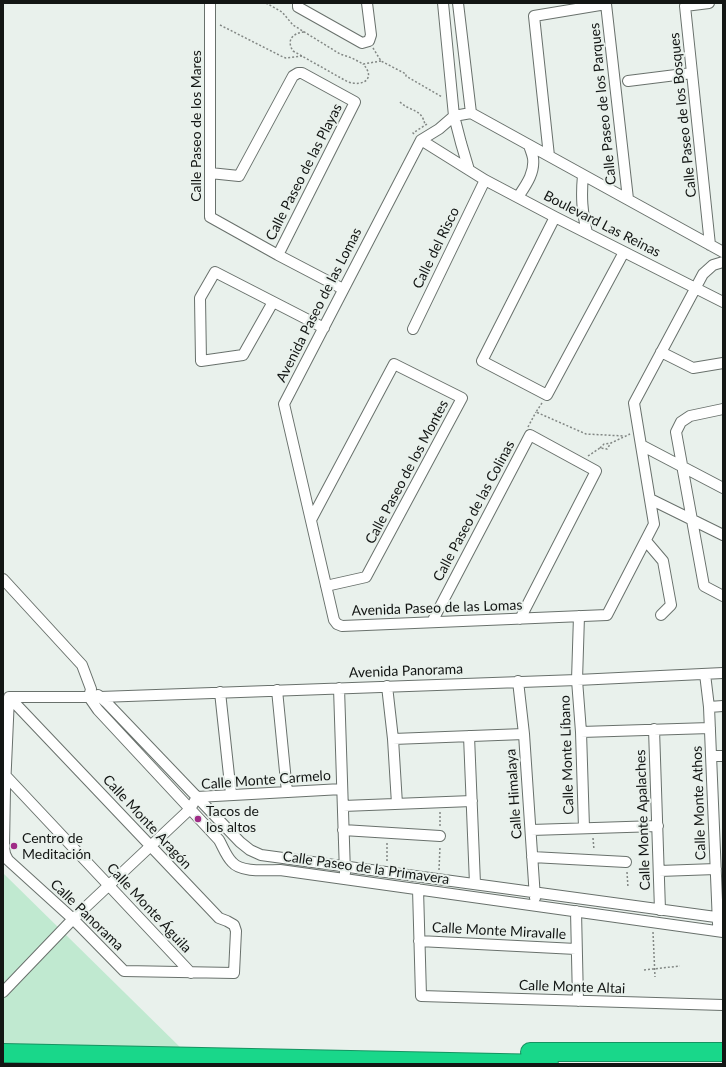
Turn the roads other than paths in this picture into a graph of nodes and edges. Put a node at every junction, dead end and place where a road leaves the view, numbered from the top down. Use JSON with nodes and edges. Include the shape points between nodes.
{"nodes":[{"id":1,"x":210,"y":3,"type":"edge"},
{"id":2,"x":298,"y":3,"type":"edge"},
{"id":3,"x":367,"y":3,"type":"edge"},
{"id":4,"x":443,"y":3,"type":"edge"},
{"id":5,"x":458,"y":3,"type":"edge"},
{"id":6,"x":709,"y":3,"type":"edge"},
{"id":7,"x":692,"y":73,"type":"junction"},
{"id":8,"x":628,"y":81,"type":"dead end"},
{"id":9,"x":471,"y":112,"type":"junction"},
{"id":10,"x":454,"y":116,"type":"junction"},
{"id":11,"x":421,"y":140,"type":"junction"},
{"id":12,"x":529,"y":145,"type":"junction"},
{"id":13,"x":549,"y":156,"type":"junction"},
{"id":14,"x":469,"y":170,"type":"junction"},
{"id":15,"x":210,"y":173,"type":"junction"},
{"id":16,"x":583,"y":175,"type":"junction"},
{"id":17,"x":485,"y":180,"type":"junction"},
{"id":18,"x":518,"y":197,"type":"junction"},
{"id":19,"x":628,"y":199,"type":"junction"},
{"id":20,"x":555,"y":217,"type":"junction"},
{"id":21,"x":587,"y":233,"type":"junction"},
{"id":22,"x":710,"y":245,"type":"junction"},
{"id":23,"x":624,"y":252,"type":"junction"},
{"id":24,"x":723,"y":252,"type":"edge"},
{"id":25,"x":278,"y":255,"type":"junction"},
{"id":26,"x":723,"y":262,"type":"edge"},
{"id":27,"x":695,"y":288,"type":"junction"},
{"id":28,"x":343,"y":289,"type":"junction"},
{"id":29,"x":273,"y":302,"type":"junction"},
{"id":30,"x":723,"y":302,"type":"edge"},
{"id":31,"x":324,"y":328,"type":"junction"},
{"id":32,"x":413,"y":329,"type":"dead end"},
{"id":33,"x":661,"y":352,"type":"junction"},
{"id":34,"x":723,"y":363,"type":"edge"},
{"id":35,"x":723,"y":409,"type":"edge"},
{"id":36,"x":641,"y":445,"type":"junction"},
{"id":37,"x":683,"y":467,"type":"junction"},
{"id":38,"x":723,"y":488,"type":"edge"},
{"id":39,"x":650,"y":499,"type":"junction"},
{"id":40,"x":311,"y":520,"type":"junction"},
{"id":41,"x":692,"y":520,"type":"junction"},
{"id":42,"x":723,"y":535,"type":"edge"},
{"id":43,"x":646,"y":541,"type":"junction"},
{"id":44,"x":3,"y":579,"type":"edge"},
{"id":45,"x":326,"y":586,"type":"junction"},
{"id":46,"x":723,"y":596,"type":"edge"},
{"id":47,"x":661,"y":615,"type":"dead end"},
{"id":48,"x":578,"y":616,"type":"junction"},
{"id":49,"x":520,"y":618,"type":"junction"},
{"id":50,"x":432,"y":622,"type":"junction"},
{"id":51,"x":723,"y":673,"type":"edge"},
{"id":52,"x":705,"y":674,"type":"junction"},
{"id":53,"x":577,"y":680,"type":"junction"},
{"id":54,"x":518,"y":681,"type":"junction"},
{"id":55,"x":388,"y":686,"type":"junction"},
{"id":56,"x":339,"y":688,"type":"junction"},
{"id":57,"x":277,"y":690,"type":"junction"},
{"id":58,"x":220,"y":692,"type":"junction"},
{"id":59,"x":90,"y":693,"type":"junction"},
{"id":60,"x":9,"y":697,"type":"junction"},
{"id":61,"x":100,"y":697,"type":"junction"},
{"id":62,"x":723,"y":706,"type":"edge"},
{"id":63,"x":709,"y":707,"type":"junction"},
{"id":64,"x":710,"y":728,"type":"junction"},
{"id":65,"x":654,"y":729,"type":"junction"},
{"id":66,"x":581,"y":732,"type":"junction"},
{"id":67,"x":524,"y":734,"type":"junction"},
{"id":68,"x":469,"y":736,"type":"junction"},
{"id":69,"x":393,"y":739,"type":"junction"},
{"id":70,"x":711,"y":756,"type":"junction"},
{"id":71,"x":723,"y":756,"type":"edge"},
{"id":72,"x":5,"y":775,"type":"junction"},
{"id":73,"x":4,"y":788,"type":"edge"},
{"id":74,"x":342,"y":789,"type":"junction"},
{"id":75,"x":287,"y":792,"type":"junction"},
{"id":76,"x":231,"y":794,"type":"junction"},
{"id":77,"x":197,"y":797,"type":"junction"},
{"id":78,"x":472,"y":801,"type":"junction"},
{"id":79,"x":397,"y":804,"type":"junction"},
{"id":80,"x":343,"y":806,"type":"junction"},
{"id":81,"x":190,"y":809,"type":"junction"},
{"id":82,"x":658,"y":826,"type":"junction"},
{"id":83,"x":588,"y":828,"type":"junction"},
{"id":84,"x":343,"y":830,"type":"junction"},
{"id":85,"x":530,"y":830,"type":"junction"},
{"id":86,"x":440,"y":836,"type":"dead end"},
{"id":87,"x":240,"y":842,"type":"junction"},
{"id":88,"x":151,"y":846,"type":"junction"},
{"id":89,"x":261,"y":855,"type":"junction"},
{"id":90,"x":228,"y":856,"type":"junction"},
{"id":91,"x":532,"y":857,"type":"junction"},
{"id":92,"x":626,"y":862,"type":"road end"},
{"id":93,"x":344,"y":866,"type":"junction"},
{"id":94,"x":716,"y":868,"type":"junction"},
{"id":95,"x":253,"y":869,"type":"junction"},
{"id":96,"x":659,"y":871,"type":"junction"},
{"id":97,"x":345,"y":879,"type":"junction"},
{"id":98,"x":475,"y":884,"type":"junction"},
{"id":99,"x":109,"y":885,"type":"junction"},
{"id":100,"x":418,"y":889,"type":"junction"},
{"id":101,"x":534,"y":892,"type":"junction"},
{"id":102,"x":535,"y":905,"type":"junction"},
{"id":103,"x":660,"y":910,"type":"junction"},
{"id":104,"x":576,"y":911,"type":"junction"},
{"id":105,"x":73,"y":918,"type":"junction"},
{"id":106,"x":720,"y":918,"type":"edge"},
{"id":107,"x":720,"y":931,"type":"edge"},
{"id":108,"x":419,"y":941,"type":"junction"},
{"id":109,"x":576,"y":949,"type":"junction"},
{"id":110,"x":191,"y":972,"type":"junction"},
{"id":111,"x":3,"y":992,"type":"edge"},
{"id":112,"x":578,"y":1001,"type":"junction"},
{"id":113,"x":723,"y":1005,"type":"edge"},
{"id":114,"x":3,"y":1052,"type":"edge"},
{"id":115,"x":723,"y":1052,"type":"edge"},
{"id":116,"x":313,"y":1059,"type":"junction"},
{"id":117,"x":549,"y":1064,"type":"edge"}],
"edges":[{"from":1,"to":15,"type":"street","name":"Calle Paseo de los Mares"},
{"from":2,"to":3,"type":"street","via":[[298,7],[362,43],[369,42],[371,35]]},
{"from":4,"to":10,"type":"street"},
{"from":5,"to":9,"type":"street"},
{"from":6,"to":7,"type":"street","name":"Calle Paseo de los Bosques","via":[[685,6]]},
{"from":7,"to":8,"type":"street"},
{"from":7,"to":22,"type":"street","name":"Calle Paseo de los Bosques"},
{"from":9,"to":10,"type":"street"},
{"from":9,"to":12,"type":"street"},
{"from":10,"to":11,"type":"street"},
{"from":10,"to":14,"type":"street"},
{"from":11,"to":14,"type":"street","name":"Boulevard Las Reinas"},
{"from":11,"to":28,"type":"street","name":"Avenida Paseo de las Lomas"},
{"from":12,"to":13,"type":"street"},
{"from":12,"to":18,"type":"street","via":[[533,158],[532,171]]},
{"from":13,"to":16,"type":"street"},
{"from":13,"to":19,"type":"street","name":"Calle Paseo de los Parques","via":[[534,16],[606,4]]},
{"from":14,"to":17,"type":"street","name":"Boulevard Las Reinas"},
{"from":15,"to":25,"type":"street","name":"Calle Paseo de los Mares","via":[[210,217]]},
{"from":15,"to":25,"type":"street","name":"Calle Paseo de las Playas","via":[[239,176],[293,76],[298,73],[355,102]]},
{"from":16,"to":19,"type":"street"},
{"from":16,"to":21,"type":"street","via":[[583,214]]},
{"from":17,"to":18,"type":"street","name":"Boulevard Las Reinas"},
{"from":17,"to":32,"type":"street","name":"Calle del Risco"},
{"from":18,"to":20,"type":"street","name":"Boulevard Las Reinas"},
{"from":19,"to":22,"type":"street"},
{"from":20,"to":21,"type":"street","name":"Boulevard Las Reinas"},
{"from":20,"to":23,"type":"street","via":[[482,361],[547,396]]},
{"from":21,"to":23,"type":"street","name":"Boulevard Las Reinas"},
{"from":22,"to":24,"type":"street"},
{"from":23,"to":27,"type":"street","name":"Boulevard Las Reinas"},
{"from":25,"to":28,"type":"street","name":"Calle Paseo de los Mares"},
{"from":26,"to":27,"type":"street","name":"Avenida Paseo de las Lomas","via":[[703,274]]},
{"from":27,"to":30,"type":"street","name":"Boulevard Las Reinas"},
{"from":27,"to":33,"type":"street","name":"Avenida Paseo de las Lomas"},
{"from":28,"to":31,"type":"street","name":"Avenida Paseo de las Lomas"},
{"from":29,"to":29,"type":"street","via":[[243,355],[201,362],[200,298],[215,272]]},
{"from":29,"to":31,"type":"street"},
{"from":31,"to":40,"type":"street","name":"Avenida Paseo de las Lomas","via":[[284,404]]},
{"from":33,"to":34,"type":"street","via":[[693,368]]},
{"from":33,"to":36,"type":"street","name":"Avenida Paseo de las Lomas","via":[[634,403]]},
{"from":35,"to":37,"type":"street","via":[[690,416],[681,422],[676,432]]},
{"from":36,"to":37,"type":"street"},
{"from":36,"to":39,"type":"street","name":"Avenida Paseo de las Lomas"},
{"from":37,"to":38,"type":"street"},
{"from":37,"to":41,"type":"street"},
{"from":39,"to":41,"type":"street"},
{"from":39,"to":43,"type":"street","name":"Avenida Paseo de las Lomas","via":[[654,524]]},
{"from":40,"to":45,"type":"street","name":"Avenida Paseo de las Lomas"},
{"from":40,"to":45,"type":"street","name":"Calle Paseo de los Montes","via":[[394,364],[462,398],[366,577]]},
{"from":41,"to":42,"type":"street"},
{"from":41,"to":46,"type":"street","via":[[704,586]]},
{"from":43,"to":47,"type":"street","via":[[662,561],[671,606]]},
{"from":43,"to":48,"type":"street","name":"Avenida Paseo de las Lomas","via":[[607,615]]},
{"from":44,"to":59,"type":"street","name":"Calle Paseo de la Primavera","via":[[82,665]]},
{"from":45,"to":50,"type":"street","name":"Avenida Paseo de las Lomas","via":[[334,620],[342,626]]},
{"from":48,"to":49,"type":"street","name":"Avenida Paseo de las Lomas"},
{"from":48,"to":53,"type":"street","name":"Calle Monte Líbano"},
{"from":49,"to":50,"type":"street","name":"Avenida Paseo de las Lomas"},
{"from":49,"to":50,"type":"street","name":"Calle Paseo de las Colinas","via":[[596,470],[530,435]]},
{"from":51,"to":52,"type":"street","name":"Avenida Panorama"},
{"from":52,"to":53,"type":"street","name":"Avenida Panorama"},
{"from":52,"to":63,"type":"street","name":"Calle Monte Athos"},
{"from":53,"to":54,"type":"street","name":"Avenida Panorama"},
{"from":53,"to":66,"type":"street","name":"Calle Monte Líbano"},
{"from":54,"to":55,"type":"street","name":"Avenida Panorama"},
{"from":54,"to":67,"type":"street","name":"Calle Himalaya"},
{"from":55,"to":56,"type":"street","name":"Avenida Panorama"},
{"from":55,"to":69,"type":"street"},
{"from":56,"to":57,"type":"street","name":"Avenida Panorama"},
{"from":56,"to":74,"type":"street"},
{"from":57,"to":58,"type":"street","name":"Avenida Panorama"},
{"from":57,"to":75,"type":"street"},
{"from":58,"to":61,"type":"street","name":"Avenida Panorama"},
{"from":58,"to":76,"type":"street"},
{"from":59,"to":60,"type":"street","name":"Avenida Panorama"},
{"from":59,"to":61,"type":"street","name":"Avenida Panorama"},
{"from":59,"to":81,"type":"street","name":"Calle Paseo de la Primavera","via":[[98,710]]},
{"from":60,"to":72,"type":"street","name":"Calle Panorama"},
{"from":60,"to":88,"type":"street","name":"Calle Monte Aragón"},
{"from":61,"to":77,"type":"street","name":"Calle Paseo de la Primavera"},
{"from":62,"to":63,"type":"street"},
{"from":63,"to":64,"type":"street","name":"Calle Monte Athos"},
{"from":64,"to":65,"type":"street"},
{"from":64,"to":70,"type":"street","name":"Calle Monte Athos"},
{"from":65,"to":66,"type":"street"},
{"from":65,"to":82,"type":"street","name":"Calle Monte Apalaches"},
{"from":66,"to":83,"type":"street","name":"Calle Monte Líbano"},
{"from":67,"to":68,"type":"street"},
{"from":67,"to":85,"type":"street","name":"Calle Himalaya"},
{"from":68,"to":69,"type":"street"},
{"from":68,"to":78,"type":"street"},
{"from":69,"to":79,"type":"street"},
{"from":70,"to":71,"type":"street"},
{"from":70,"to":94,"type":"street","name":"Calle Monte Athos"},
{"from":72,"to":73,"type":"street","name":"Calle Panorama"},
{"from":72,"to":99,"type":"street","name":"Calle Monte Águila"},
{"from":73,"to":105,"type":"street","name":"Calle Panorama","via":[[4,847],[8,860]]},
{"from":74,"to":75,"type":"street","name":"Calle Monte Carmelo"},
{"from":74,"to":80,"type":"street"},
{"from":75,"to":76,"type":"street","name":"Calle Monte Carmelo"},
{"from":76,"to":77,"type":"street","name":"Calle Monte Carmelo"},
{"from":77,"to":81,"type":"street","name":"Calle Monte Carmelo"},
{"from":77,"to":87,"type":"street","name":"Calle Paseo de la Primavera"},
{"from":78,"to":79,"type":"street"},
{"from":78,"to":98,"type":"street"},
{"from":79,"to":80,"type":"street"},
{"from":80,"to":84,"type":"street"},
{"from":81,"to":88,"type":"street","name":"Calle Monte Carmelo"},
{"from":81,"to":90,"type":"street","name":"Calle Paseo de la Primavera","via":[[219,840]]},
{"from":82,"to":83,"type":"street"},
{"from":82,"to":96,"type":"street","name":"Calle Monte Apalaches"},
{"from":83,"to":85,"type":"street"},
{"from":84,"to":86,"type":"street"},
{"from":84,"to":93,"type":"street"},
{"from":85,"to":91,"type":"street","name":"Calle Himalaya"},
{"from":87,"to":89,"type":"street","name":"Calle Paseo de la Primavera"},
{"from":87,"to":90,"type":"street"},
{"from":88,"to":99,"type":"street","name":"Calle Monte Carmelo"},
{"from":88,"to":110,"type":"street","name":"Calle Monte Aragón","via":[[219,918],[234,925],[236,931],[234,974]]},
{"from":89,"to":93,"type":"street","name":"Calle Paseo de la Primavera"},
{"from":89,"to":95,"type":"street"},
{"from":90,"to":95,"type":"street","name":"Calle Paseo de la Primavera","via":[[238,867]]},
{"from":91,"to":92,"type":"street"},
{"from":91,"to":101,"type":"street","name":"Calle Himalaya"},
{"from":93,"to":97,"type":"street"},
{"from":93,"to":98,"type":"street","name":"Calle Paseo de la Primavera"},
{"from":94,"to":96,"type":"street"},
{"from":94,"to":106,"type":"street","name":"Calle Monte Athos"},
{"from":95,"to":97,"type":"street","name":"Calle Paseo de la Primavera"},
{"from":96,"to":103,"type":"street","name":"Calle Monte Apalaches"},
{"from":97,"to":100,"type":"street","name":"Calle Paseo de la Primavera"},
{"from":98,"to":101,"type":"street","name":"Calle Paseo de la Primavera"},
{"from":99,"to":105,"type":"street","name":"Calle Monte Carmelo"},
{"from":99,"to":110,"type":"street","name":"Calle Monte Águila"},
{"from":100,"to":102,"type":"street","name":"Calle Paseo de la Primavera"},
{"from":100,"to":108,"type":"street"},
{"from":101,"to":102,"type":"street","name":"Calle Himalaya"},
{"from":101,"to":103,"type":"street","name":"Calle Paseo de la Primavera"},
{"from":102,"to":104,"type":"street","name":"Calle Paseo de la Primavera"},
{"from":103,"to":106,"type":"street","name":"Calle Paseo de la Primavera"},
{"from":104,"to":107,"type":"street","name":"Calle Paseo de la Primavera"},
{"from":104,"to":109,"type":"street"},
{"from":105,"to":110,"type":"street","name":"Calle Panorama","via":[[124,971]]},
{"from":105,"to":111,"type":"street","name":"Calle Monte Carmelo"},
{"from":106,"to":107,"type":"street","name":"Calle Monte Athos"},
{"from":108,"to":109,"type":"street","name":"Calle Monte Miravalle"},
{"from":108,"to":112,"type":"street","name":"Calle Monte Altai","via":[[421,996]]},
{"from":109,"to":112,"type":"street"},
{"from":112,"to":113,"type":"street","name":"Calle Monte Altai"},
{"from":114,"to":116,"type":"highway"},
{"from":115,"to":116,"type":"highway","via":[[344,1054]]},
{"from":116,"to":117,"type":"highway"}]}
